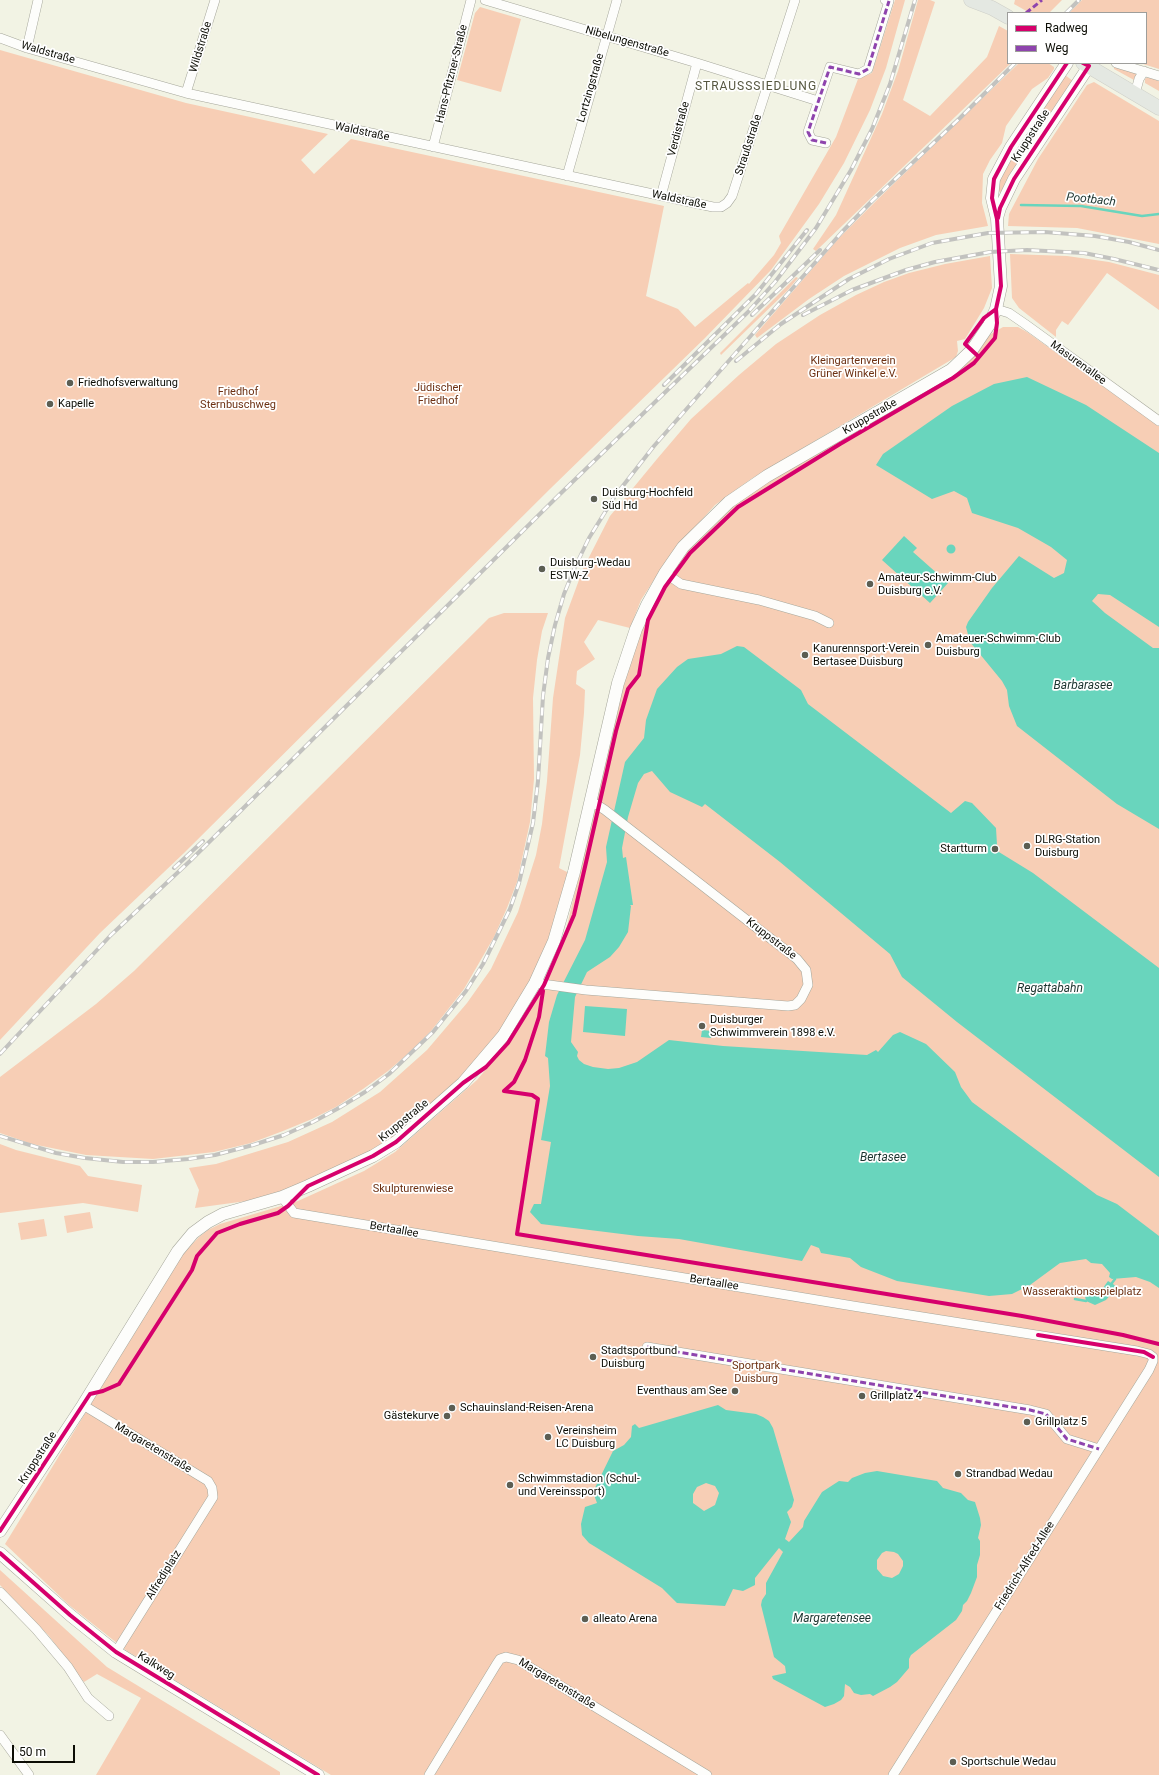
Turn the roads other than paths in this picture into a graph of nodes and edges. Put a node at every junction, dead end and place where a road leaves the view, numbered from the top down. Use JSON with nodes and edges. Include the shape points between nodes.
{"nodes":[{"id":1,"x":38,"y":0,"type":"edge"},
{"id":2,"x":215,"y":0,"type":"edge"},
{"id":3,"x":471,"y":0,"type":"edge"},
{"id":4,"x":485,"y":0,"type":"edge"},
{"id":5,"x":616,"y":0,"type":"edge"},
{"id":6,"x":795,"y":0,"type":"edge"},
{"id":7,"x":970,"y":0,"type":"edge"},
{"id":8,"x":887,"y":1,"type":"edge"},
{"id":9,"x":1007,"y":16,"type":"edge"},
{"id":10,"x":606,"y":36,"type":"junction"},
{"id":11,"x":0,"y":38,"type":"edge"},
{"id":12,"x":26,"y":48,"type":"junction"},
{"id":13,"x":697,"y":63,"type":"junction"},
{"id":14,"x":1066,"y":64,"type":"edge"},
{"id":15,"x":1088,"y":64,"type":"edge"},
{"id":16,"x":1120,"y":64,"type":"edge"},
{"id":17,"x":1144,"y":71,"type":"junction"},
{"id":18,"x":1159,"y":76,"type":"edge"},
{"id":19,"x":768,"y":85,"type":"junction"},
{"id":20,"x":186,"y":93,"type":"junction"},
{"id":21,"x":1135,"y":94,"type":"junction"},
{"id":22,"x":818,"y":101,"type":"junction"},
{"id":23,"x":1159,"y":108,"type":"edge"},
{"id":24,"x":826,"y":143,"type":"dead end"},
{"id":25,"x":433,"y":147,"type":"junction"},
{"id":26,"x":567,"y":176,"type":"junction"},
{"id":27,"x":661,"y":196,"type":"junction"},
{"id":28,"x":727,"y":203,"type":"joint"},
{"id":29,"x":997,"y":219,"type":"junction"},
{"id":30,"x":996,"y":309,"type":"junction"},
{"id":31,"x":1159,"y":421,"type":"edge"},
{"id":32,"x":665,"y":573,"type":"junction"},
{"id":33,"x":829,"y":623,"type":"dead end"},
{"id":34,"x":591,"y":801,"type":"junction"},
{"id":35,"x":535,"y":983,"type":"junction"},
{"id":36,"x":282,"y":1197,"type":"junction"},
{"id":37,"x":647,"y":1347,"type":"dead end"},
{"id":38,"x":1153,"y":1357,"type":"joint"},
{"id":39,"x":83,"y":1405,"type":"junction"},
{"id":40,"x":1099,"y":1450,"type":"junction"},
{"id":41,"x":213,"y":1497,"type":"joint"},
{"id":42,"x":0,"y":1531,"type":"edge"},
{"id":43,"x":0,"y":1553,"type":"edge"},
{"id":44,"x":0,"y":1592,"type":"edge"},
{"id":45,"x":116,"y":1652,"type":"junction"},
{"id":46,"x":110,"y":1716,"type":"dead end"},
{"id":47,"x":0,"y":1735,"type":"edge"},
{"id":48,"x":311,"y":1773,"type":"edge"},
{"id":49,"x":30,"y":1775,"type":"edge"},
{"id":50,"x":429,"y":1775,"type":"edge"},
{"id":51,"x":707,"y":1775,"type":"edge"},
{"id":52,"x":894,"y":1775,"type":"edge"}],
"edges":[{"from":1,"to":12,"type":"street"},
{"from":2,"to":20,"type":"street","name":"Wildstraße"},
{"from":3,"to":25,"type":"street","name":"Hans-Pfitzner-Straße"},
{"from":4,"to":10,"type":"street","name":"Nibelungenstraße"},
{"from":5,"to":10,"type":"street","name":"Lortzingstraße"},
{"from":6,"to":19,"type":"street","name":"Straußstraße"},
{"from":7,"to":9,"type":"main road"},
{"from":8,"to":22,"type":"street","via":[[868,69],[859,74],[830,67]]},
{"from":10,"to":13,"type":"street","name":"Nibelungenstraße"},
{"from":10,"to":26,"type":"street","name":"Lortzingstraße"},
{"from":11,"to":12,"type":"street","name":"Waldstraße"},
{"from":12,"to":20,"type":"street","name":"Waldstraße"},
{"from":13,"to":19,"type":"street","name":"Nibelungenstraße"},
{"from":13,"to":27,"type":"street","name":"Verdistraße"},
{"from":14,"to":29,"type":"street","name":"Kruppstraße","via":[[1011,147],[994,179],[992,198]]},
{"from":15,"to":21,"type":"main road"},
{"from":15,"to":29,"type":"street","name":"Kruppstraße","via":[[1014,179]]},
{"from":16,"to":17,"type":"street"},
{"from":17,"to":18,"type":"street"},
{"from":17,"to":21,"type":"street"},
{"from":19,"to":22,"type":"street"},
{"from":19,"to":28,"type":"street","name":"Straußstraße","via":[[732,196]]},
{"from":20,"to":25,"type":"street","name":"Waldstraße"},
{"from":21,"to":23,"type":"main road"},
{"from":22,"to":24,"type":"street","via":[[808,132],[812,140]]},
{"from":25,"to":26,"type":"street","name":"Waldstraße"},
{"from":26,"to":27,"type":"street","name":"Waldstraße"},
{"from":27,"to":28,"type":"street","name":"Waldstraße","via":[[713,207],[721,207]]},
{"from":29,"to":30,"type":"street","name":"Kruppstraße","via":[[1001,286]]},
{"from":30,"to":31,"type":"street","name":"Masurenallee","via":[[1025,324]]},
{"from":30,"to":32,"type":"street","name":"Kruppstraße","via":[[989,325],[972,350],[950,370],[754,484],[729,502],[706,524],[684,547]]},
{"from":32,"to":33,"type":"street","via":[[681,584],[759,600],[816,616]]},
{"from":32,"to":34,"type":"street","name":"Kruppstraße","via":[[630,644],[618,683]]},
{"from":34,"to":35,"type":"street","name":"Kruppstraße","via":[[564,909],[554,941]]},
{"from":34,"to":35,"type":"street","name":"Kruppstraße","via":[[797,959],[806,970],[808,985],[801,999],[795,1005],[788,1006],[556,987]]},
{"from":35,"to":36,"type":"street","name":"Kruppstraße","via":[[484,1060],[463,1083],[396,1142],[372,1156]]},
{"from":36,"to":38,"type":"street","name":"Bertaallee","via":[[294,1213],[1137,1351]]},
{"from":36,"to":39,"type":"street","name":"Kruppstraße","via":[[223,1214],[193,1233],[178,1251]]},
{"from":37,"to":40,"type":"street","via":[[1030,1410],[1046,1414],[1067,1439]]},
{"from":38,"to":40,"type":"street","name":"Friedrich-Alfred-Allee","via":[[1149,1370]]},
{"from":39,"to":41,"type":"street","name":"Margaretenstraße","via":[[208,1481]]},
{"from":39,"to":42,"type":"street","name":"Kruppstraße"},
{"from":40,"to":52,"type":"street","name":"Friedrich-Alfred-Allee"},
{"from":41,"to":45,"type":"street","name":"Alfrediplatz"},
{"from":43,"to":45,"type":"street","name":"Kalkweg"},
{"from":44,"to":46,"type":"street","via":[[68,1667],[88,1698]]},
{"from":45,"to":48,"type":"street","name":"Kalkweg"},
{"from":47,"to":49,"type":"street"},
{"from":50,"to":51,"type":"street","name":"Margaretenstraße","via":[[496,1665],[506,1657],[518,1660]]}]}
